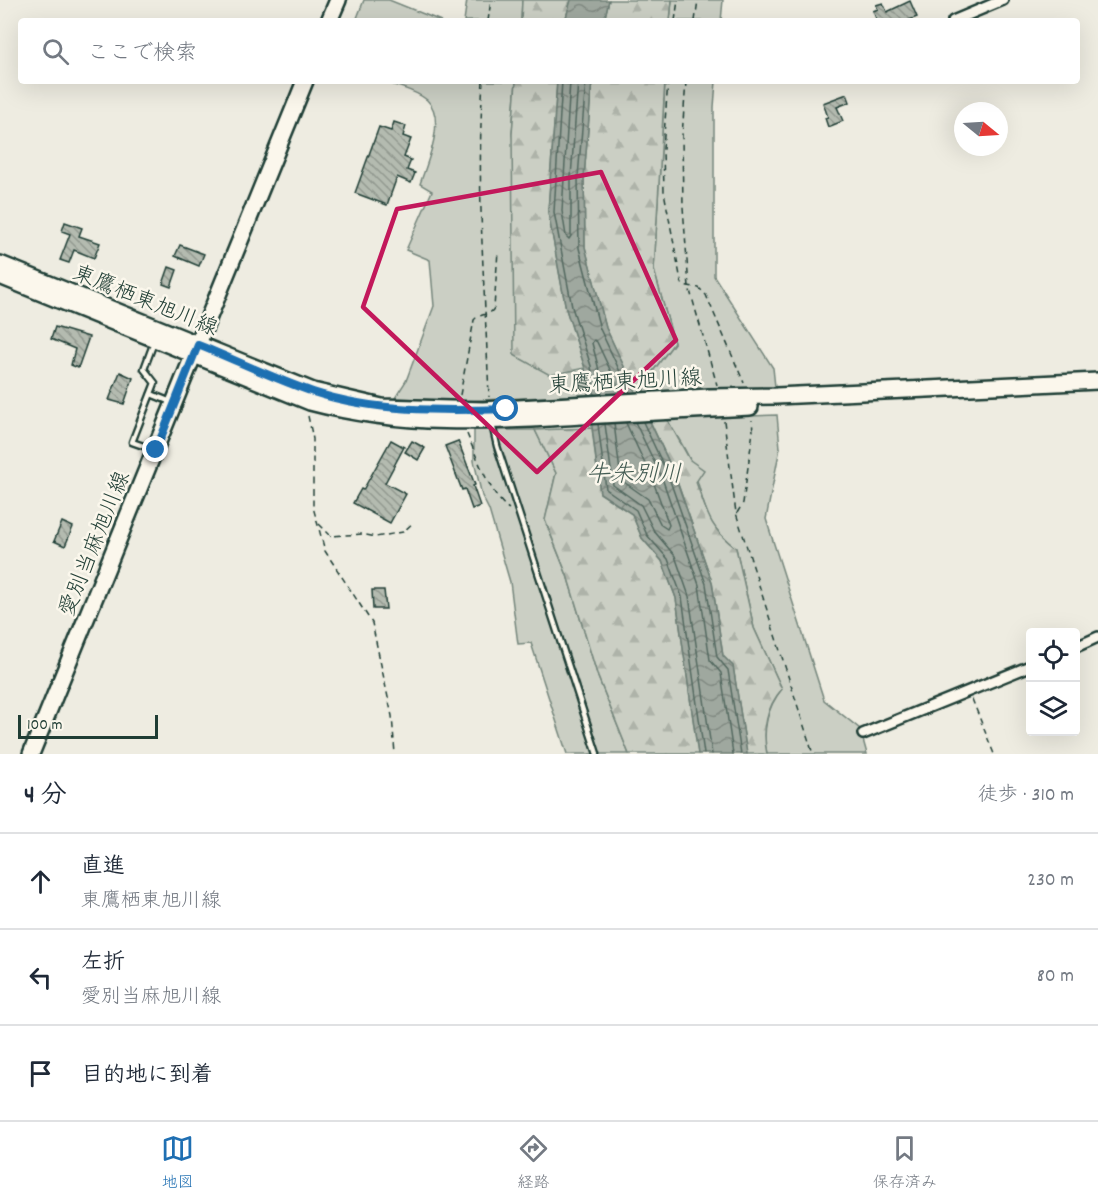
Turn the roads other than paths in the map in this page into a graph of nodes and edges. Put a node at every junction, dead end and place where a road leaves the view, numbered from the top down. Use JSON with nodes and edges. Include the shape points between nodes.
{"nodes":[{"id":1,"x":338,"y":0,"type":"edge"},
{"id":2,"x":1003,"y":0,"type":"edge"},
{"id":3,"x":330,"y":18,"type":"edge"},
{"id":4,"x":960,"y":18,"type":"edge"},
{"id":5,"x":304,"y":84,"type":"edge"},
{"id":6,"x":0,"y":264,"type":"edge"},
{"id":7,"x":0,"y":276,"type":"edge"},
{"id":8,"x":155,"y":340,"type":"junction"},
{"id":9,"x":196,"y":350,"type":"junction"},
{"id":10,"x":1098,"y":381,"type":"edge"},
{"id":11,"x":1098,"y":391,"type":"edge"},
{"id":12,"x":151,"y":394,"type":"junction"},
{"id":13,"x":716,"y":403,"type":"junction"},
{"id":14,"x":174,"y":404,"type":"junction"},
{"id":15,"x":491,"y":415,"type":"junction"},
{"id":16,"x":156,"y":450,"type":"junction"},
{"id":17,"x":1098,"y":637,"type":"edge"},
{"id":18,"x":1080,"y":645,"type":"edge"},
{"id":19,"x":1026,"y":668,"type":"edge"},
{"id":20,"x":863,"y":734,"type":"dead end"},
{"id":21,"x":31,"y":754,"type":"edge"},
{"id":22,"x":597,"y":754,"type":"edge"}],
"edges":[{"from":1,"to":3,"type":"main road"},
{"from":2,"to":4,"type":"street"},
{"from":5,"to":9,"type":"main road","name":"愛別当麻旭川線"},
{"from":6,"to":9,"type":"main road","name":"東鷹栖東旭川線"},
{"from":7,"to":8,"type":"main road","name":"東鷹栖東旭川線"},
{"from":8,"to":9,"type":"main road","name":"東鷹栖東旭川線"},
{"from":8,"to":12,"type":"lane","via":[[144,369],[155,383]]},
{"from":9,"to":14,"type":"main road","name":"愛別当麻旭川線"},
{"from":9,"to":15,"type":"main road","name":"東鷹栖東旭川線","via":[[348,401]]},
{"from":9,"to":15,"type":"main road","name":"東鷹栖東旭川線","via":[[310,402],[348,412],[457,422]]},
{"from":10,"to":13,"type":"main road","name":"東鷹栖東旭川線"},
{"from":11,"to":13,"type":"main road","name":"東鷹栖東旭川線"},
{"from":12,"to":14,"type":"lane"},
{"from":12,"to":16,"type":"lane","via":[[132,442]]},
{"from":13,"to":15,"type":"main road","name":"東鷹栖東旭川線"},
{"from":14,"to":16,"type":"main road","name":"愛別当麻旭川線"},
{"from":15,"to":22,"type":"lane","via":[[496,446]]},
{"from":16,"to":21,"type":"main road","name":"愛別当麻旭川線"},
{"from":17,"to":18,"type":"street"},
{"from":19,"to":20,"type":"street"}]}
